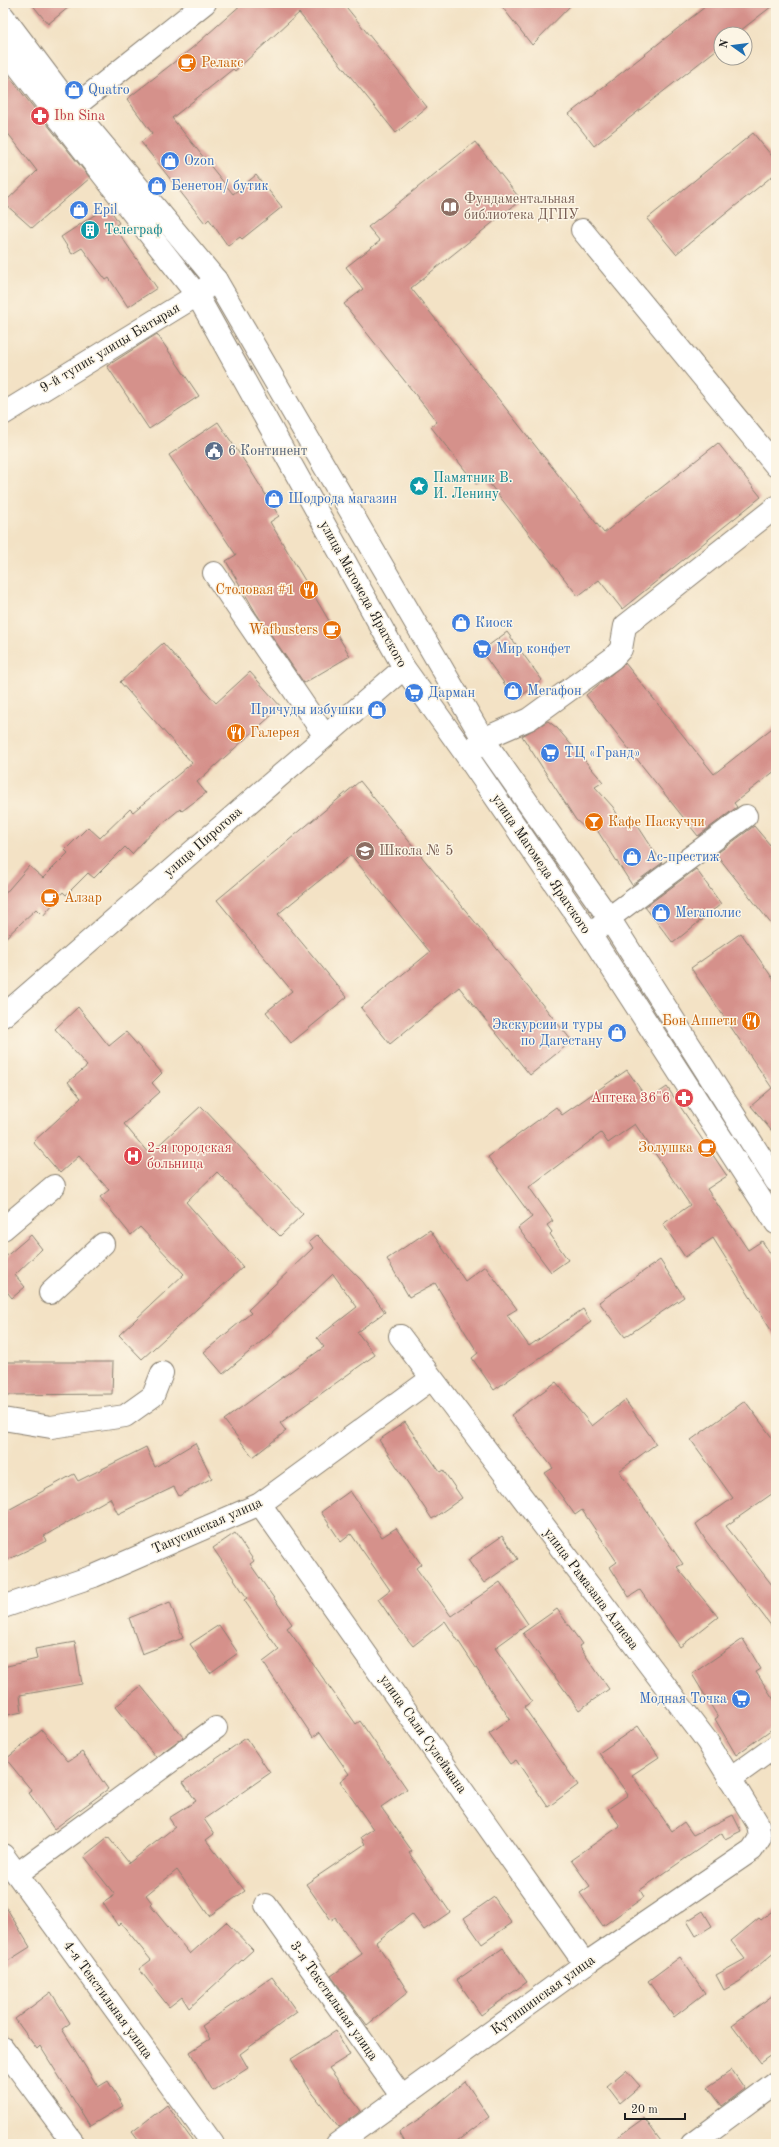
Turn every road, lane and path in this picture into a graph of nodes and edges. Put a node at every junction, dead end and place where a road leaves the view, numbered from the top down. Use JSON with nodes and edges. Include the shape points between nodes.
{"nodes":[{"id":1,"x":205,"y":3,"type":"edge"},
{"id":2,"x":3,"y":16,"type":"edge"},
{"id":3,"x":3,"y":47,"type":"edge"},
{"id":4,"x":66,"y":114,"type":"junction"},
{"id":5,"x":582,"y":230,"type":"dead end"},
{"id":6,"x":216,"y":280,"type":"junction"},
{"id":7,"x":197,"y":295,"type":"junction"},
{"id":8,"x":3,"y":414,"type":"edge"},
{"id":9,"x":776,"y":466,"type":"edge"},
{"id":10,"x":776,"y":507,"type":"edge"},
{"id":11,"x":214,"y":573,"type":"dead end"},
{"id":12,"x":404,"y":668,"type":"junction"},
{"id":13,"x":325,"y":736,"type":"junction"},
{"id":14,"x":483,"y":739,"type":"junction"},
{"id":15,"x":467,"y":756,"type":"junction"},
{"id":16,"x":746,"y":816,"type":"dead end"},
{"id":17,"x":609,"y":918,"type":"junction"},
{"id":18,"x":591,"y":936,"type":"junction"},
{"id":19,"x":5,"y":1011,"type":"edge"},
{"id":20,"x":776,"y":1181,"type":"edge"},
{"id":21,"x":54,"y":1186,"type":"dead end"},
{"id":22,"x":776,"y":1223,"type":"edge"},
{"id":23,"x":3,"y":1230,"type":"edge"},
{"id":24,"x":103,"y":1244,"type":"dead end"},
{"id":25,"x":50,"y":1293,"type":"dead end"},
{"id":26,"x":400,"y":1336,"type":"dead end"},
{"id":27,"x":162,"y":1373,"type":"dead end"},
{"id":28,"x":431,"y":1379,"type":"junction"},
{"id":29,"x":3,"y":1419,"type":"edge"},
{"id":30,"x":260,"y":1504,"type":"junction"},
{"id":31,"x":3,"y":1607,"type":"edge"},
{"id":32,"x":216,"y":1728,"type":"dead end"},
{"id":33,"x":776,"y":1746,"type":"edge"},
{"id":34,"x":730,"y":1779,"type":"junction"},
{"id":35,"x":752,"y":1850,"type":"joint"},
{"id":36,"x":3,"y":1855,"type":"edge"},
{"id":37,"x":17,"y":1874,"type":"junction"},
{"id":38,"x":266,"y":1905,"type":"dead end"},
{"id":39,"x":585,"y":1964,"type":"junction"},
{"id":40,"x":3,"y":2048,"type":"edge"},
{"id":41,"x":776,"y":2082,"type":"edge"},
{"id":42,"x":402,"y":2097,"type":"junction"},
{"id":43,"x":74,"y":2144,"type":"edge"},
{"id":44,"x":213,"y":2144,"type":"edge"},
{"id":45,"x":337,"y":2144,"type":"edge"},
{"id":46,"x":692,"y":2144,"type":"edge"}],
"edges":[{"from":1,"to":4,"type":"street"},
{"from":2,"to":4,"type":"street","name":"улица Магомеда Ярагского"},
{"from":3,"to":4,"type":"street","name":"улица Магомеда Ярагского"},
{"from":4,"to":6,"type":"street","name":"улица Магомеда Ярагского"},
{"from":4,"to":7,"type":"street","name":"улица Магомеда Ярагского"},
{"from":5,"to":9,"type":"street"},
{"from":6,"to":7,"type":"street","name":"9-й тупик улицы Батырая"},
{"from":6,"to":14,"type":"street","name":"улица Магомеда Ярагского"},
{"from":7,"to":8,"type":"street","name":"9-й тупик улицы Батырая"},
{"from":7,"to":12,"type":"street","name":"улица Магомеда Ярагского"},
{"from":10,"to":14,"type":"street","via":[[625,626],[621,649],[613,658],[529,719]]},
{"from":11,"to":13,"type":"street"},
{"from":12,"to":13,"type":"street","name":"улица Пирогова"},
{"from":12,"to":15,"type":"street","name":"улица Магомеда Ярагского"},
{"from":13,"to":19,"type":"street","name":"улица Пирогова"},
{"from":14,"to":15,"type":"street"},
{"from":14,"to":17,"type":"street","name":"улица Магомеда Ярагского"},
{"from":15,"to":18,"type":"street","name":"улица Магомеда Ярагского"},
{"from":16,"to":17,"type":"street"},
{"from":17,"to":18,"type":"street"},
{"from":17,"to":20,"type":"street","name":"улица Магомеда Ярагского"},
{"from":18,"to":22,"type":"street","name":"улица Магомеда Ярагского"},
{"from":21,"to":23,"type":"street"},
{"from":24,"to":25,"type":"street"},
{"from":26,"to":28,"type":"street","name":"улица Рамазана Алиева"},
{"from":27,"to":29,"type":"street","via":[[153,1396],[125,1416],[51,1427]]},
{"from":28,"to":30,"type":"street","name":"Танусинская улица"},
{"from":28,"to":34,"type":"street","name":"улица Рамазана Алиева","via":[[707,1741]]},
{"from":30,"to":31,"type":"street","name":"Танусинская улица","via":[[94,1576]]},
{"from":30,"to":39,"type":"street","name":"улица Сали Сулеймана"},
{"from":32,"to":37,"type":"street"},
{"from":33,"to":34,"type":"street"},
{"from":34,"to":35,"type":"street","name":"улица Рамазана Алиева","via":[[758,1824],[760,1838]]},
{"from":35,"to":39,"type":"street","name":"Кутишинская улица"},
{"from":36,"to":37,"type":"street","name":"4-я Текстильная улица"},
{"from":37,"to":44,"type":"street","name":"4-я Текстильная улица"},
{"from":38,"to":42,"type":"street","name":"3-я Текстильная улица"},
{"from":39,"to":42,"type":"street","name":"Кутишинская улица"},
{"from":40,"to":43,"type":"street"},
{"from":41,"to":46,"type":"street"},
{"from":42,"to":45,"type":"street","name":"Кутишинская улица"}]}
